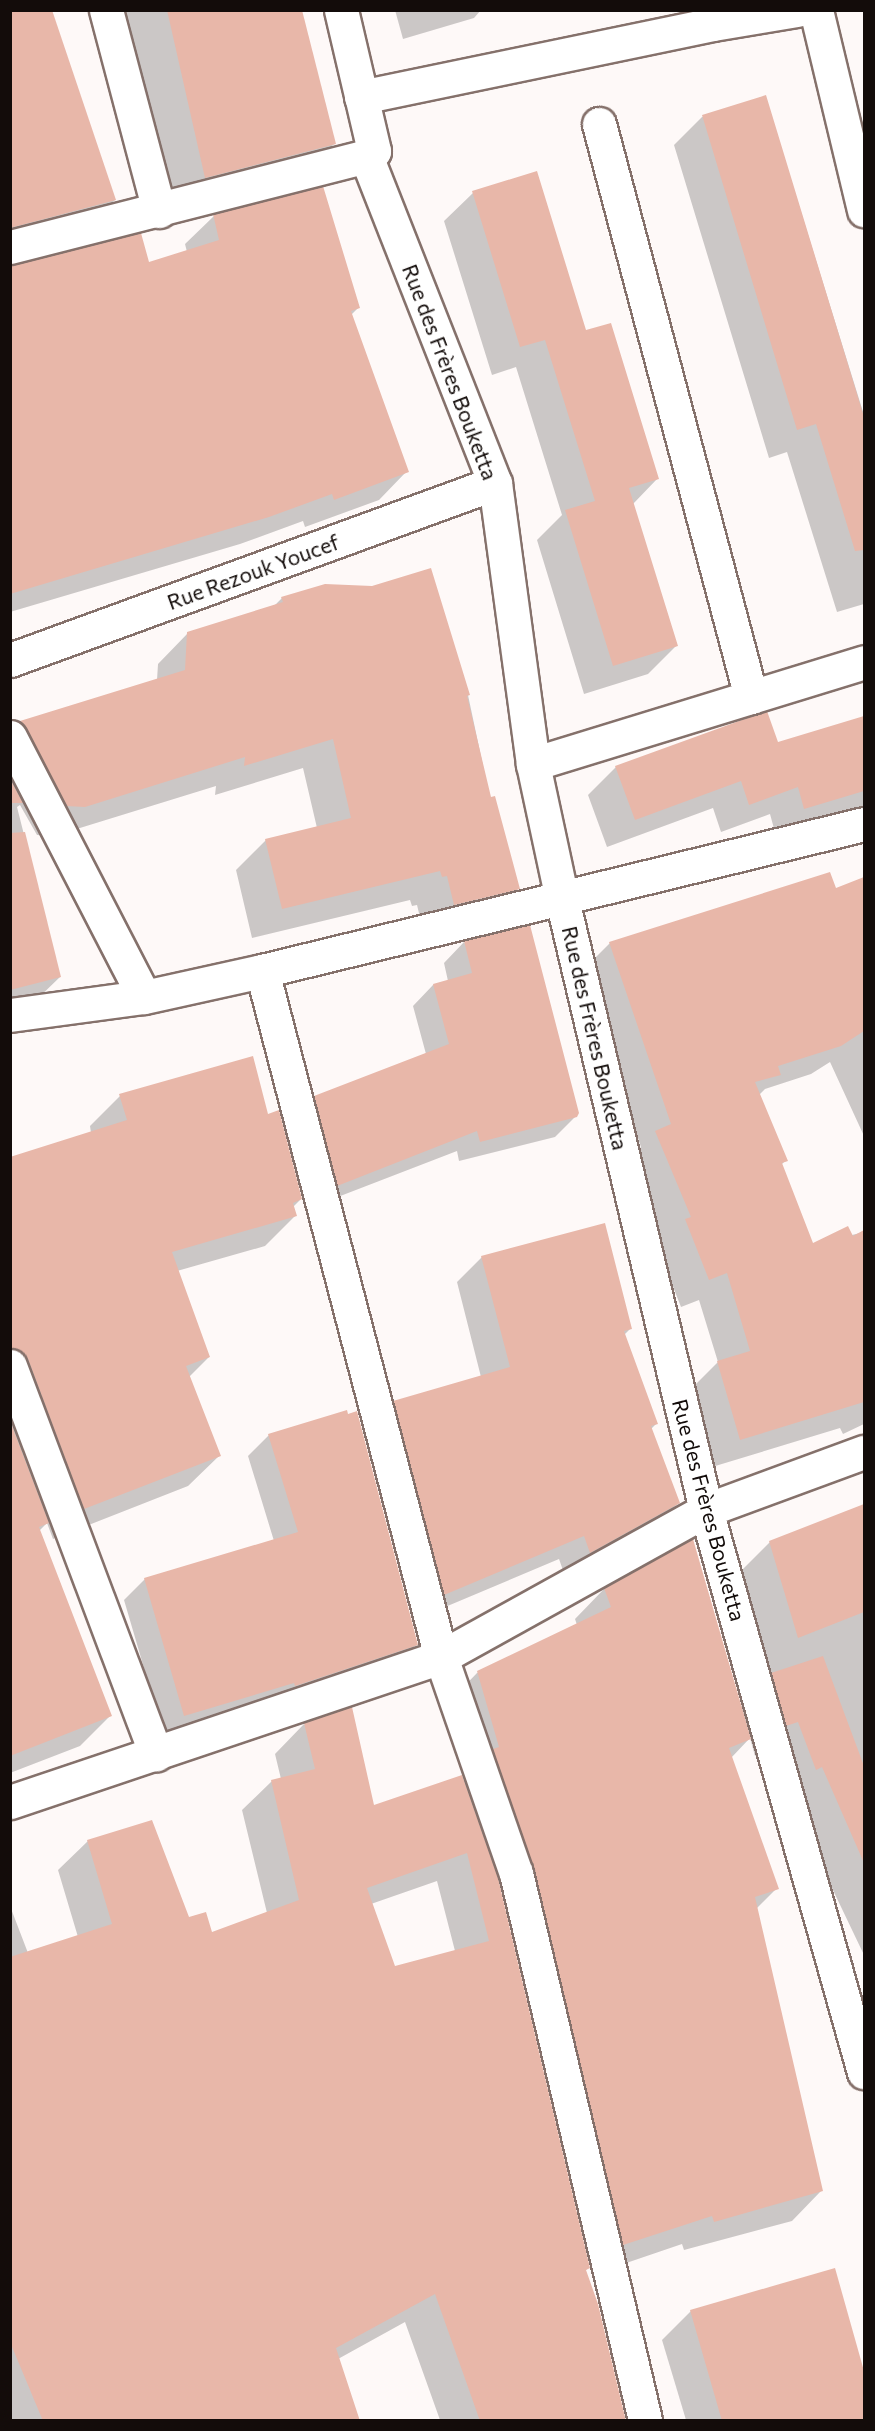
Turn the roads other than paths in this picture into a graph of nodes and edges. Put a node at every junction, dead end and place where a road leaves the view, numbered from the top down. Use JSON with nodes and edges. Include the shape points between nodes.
{"nodes":[{"id":1,"x":106,"y":10,"type":"edge"},
{"id":2,"x":341,"y":10,"type":"edge"},
{"id":3,"x":797,"y":10,"type":"edge"},
{"id":4,"x":816,"y":10,"type":"edge"},
{"id":5,"x":361,"y":97,"type":"junction"},
{"id":6,"x":599,"y":124,"type":"dead end"},
{"id":7,"x":366,"y":156,"type":"junction"},
{"id":8,"x":864,"y":210,"type":"edge"},
{"id":9,"x":159,"y":211,"type":"junction"},
{"id":10,"x":10,"y":247,"type":"edge"},
{"id":11,"x":495,"y":483,"type":"junction"},
{"id":12,"x":10,"y":660,"type":"edge"},
{"id":13,"x":864,"y":662,"type":"edge"},
{"id":14,"x":751,"y":697,"type":"junction"},
{"id":15,"x":10,"y":737,"type":"edge"},
{"id":16,"x":533,"y":764,"type":"junction"},
{"id":17,"x":864,"y":824,"type":"edge"},
{"id":18,"x":562,"y":898,"type":"junction"},
{"id":19,"x":262,"y":971,"type":"junction"},
{"id":20,"x":144,"y":998,"type":"junction"},
{"id":21,"x":10,"y":1015,"type":"edge"},
{"id":22,"x":10,"y":1366,"type":"edge"},
{"id":23,"x":864,"y":1452,"type":"edge"},
{"id":24,"x":706,"y":1510,"type":"junction"},
{"id":25,"x":441,"y":1657,"type":"junction"},
{"id":26,"x":156,"y":1755,"type":"junction"},
{"id":27,"x":10,"y":1802,"type":"edge"},
{"id":28,"x":864,"y":2072,"type":"edge"},
{"id":29,"x":645,"y":2421,"type":"edge"}],
"edges":[{"from":1,"to":9,"type":"street"},
{"from":2,"to":5,"type":"street","name":"Rue des Frères Bouketta"},
{"from":3,"to":5,"type":"street"},
{"from":4,"to":8,"type":"street"},
{"from":5,"to":7,"type":"street","name":"Rue des Frères Bouketta","via":[[374,151]]},
{"from":6,"to":14,"type":"street"},
{"from":7,"to":9,"type":"street"},
{"from":7,"to":11,"type":"street","name":"Rue des Frères Bouketta"},
{"from":9,"to":10,"type":"street"},
{"from":11,"to":12,"type":"street","name":"Rue Rezouk Youcef"},
{"from":11,"to":16,"type":"street","name":"Rue des Frères Bouketta"},
{"from":13,"to":14,"type":"street"},
{"from":14,"to":16,"type":"street"},
{"from":15,"to":20,"type":"street"},
{"from":16,"to":18,"type":"street","name":"Rue des Frères Bouketta"},
{"from":17,"to":18,"type":"street"},
{"from":18,"to":19,"type":"street"},
{"from":18,"to":24,"type":"street","name":"Rue des Frères Bouketta"},
{"from":19,"to":20,"type":"street"},
{"from":19,"to":25,"type":"street"},
{"from":20,"to":21,"type":"street"},
{"from":22,"to":26,"type":"street"},
{"from":23,"to":24,"type":"street"},
{"from":24,"to":25,"type":"street"},
{"from":24,"to":28,"type":"street","name":"Rue des Frères Bouketta"},
{"from":25,"to":26,"type":"street"},
{"from":25,"to":29,"type":"street","via":[[516,1873]]},
{"from":26,"to":27,"type":"street"}]}
